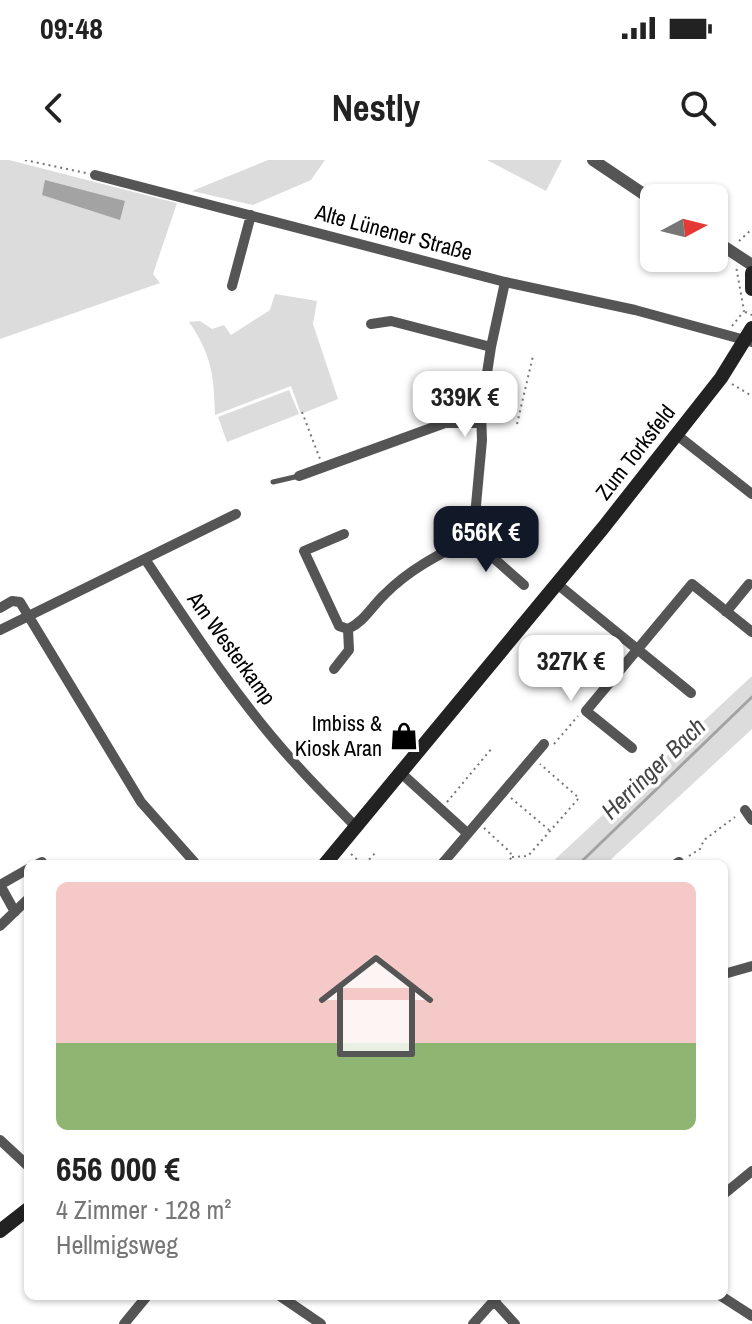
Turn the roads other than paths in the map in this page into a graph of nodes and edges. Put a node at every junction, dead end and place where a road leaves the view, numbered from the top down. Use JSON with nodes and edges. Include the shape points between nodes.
{"nodes":[{"id":1,"x":593,"y":160,"type":"edge"},
{"id":2,"x":95,"y":175,"type":"road end"},
{"id":3,"x":640,"y":192,"type":"edge"},
{"id":4,"x":251,"y":215,"type":"junction"},
{"id":5,"x":728,"y":248,"type":"edge"},
{"id":6,"x":746,"y":261,"type":"edge"},
{"id":7,"x":752,"y":273,"type":"edge"},
{"id":8,"x":505,"y":282,"type":"junction"},
{"id":9,"x":232,"y":286,"type":"dead end"},
{"id":10,"x":752,"y":289,"type":"edge"},
{"id":11,"x":371,"y":324,"type":"dead end"},
{"id":12,"x":750,"y":337,"type":"edge"},
{"id":13,"x":491,"y":347,"type":"junction"},
{"id":14,"x":481,"y":423,"type":"junction"},
{"id":15,"x":677,"y":435,"type":"junction"},
{"id":16,"x":299,"y":476,"type":"joint"},
{"id":17,"x":273,"y":482,"type":"dead end"},
{"id":18,"x":752,"y":494,"type":"edge"},
{"id":19,"x":236,"y":514,"type":"dead end"},
{"id":20,"x":344,"y":534,"type":"dead end"},
{"id":21,"x":471,"y":538,"type":"junction"},
{"id":22,"x":145,"y":559,"type":"junction"},
{"id":23,"x":556,"y":583,"type":"junction"},
{"id":24,"x":749,"y":584,"type":"dead end"},
{"id":25,"x":524,"y":585,"type":"dead end"},
{"id":26,"x":0,"y":608,"type":"edge"},
{"id":27,"x":726,"y":612,"type":"junction"},
{"id":28,"x":27,"y":615,"type":"junction"},
{"id":29,"x":348,"y":629,"type":"junction"},
{"id":30,"x":0,"y":630,"type":"edge"},
{"id":31,"x":752,"y":632,"type":"edge"},
{"id":32,"x":637,"y":649,"type":"junction"},
{"id":33,"x":334,"y":669,"type":"dead end"},
{"id":34,"x":691,"y":693,"type":"dead end"},
{"id":35,"x":547,"y":746,"type":"road end"},
{"id":36,"x":632,"y":748,"type":"dead end"},
{"id":37,"x":401,"y":773,"type":"junction"},
{"id":38,"x":745,"y":810,"type":"road end"},
{"id":39,"x":752,"y":820,"type":"edge"},
{"id":40,"x":356,"y":827,"type":"junction"},
{"id":41,"x":467,"y":833,"type":"junction"},
{"id":42,"x":192,"y":860,"type":"edge"},
{"id":43,"x":328,"y":860,"type":"edge"},
{"id":44,"x":445,"y":860,"type":"edge"},
{"id":45,"x":24,"y":871,"type":"edge"},
{"id":46,"x":0,"y":885,"type":"edge"},
{"id":47,"x":24,"y":903,"type":"edge"},
{"id":48,"x":15,"y":912,"type":"junction"},
{"id":49,"x":0,"y":926,"type":"edge"},
{"id":50,"x":752,"y":966,"type":"edge"},
{"id":51,"x":728,"y":973,"type":"edge"},
{"id":52,"x":0,"y":1140,"type":"edge"},
{"id":53,"x":24,"y":1162,"type":"edge"},
{"id":54,"x":752,"y":1171,"type":"edge"},
{"id":55,"x":728,"y":1191,"type":"edge"},
{"id":56,"x":24,"y":1212,"type":"edge"},
{"id":57,"x":0,"y":1231,"type":"edge"},
{"id":58,"x":144,"y":1300,"type":"edge"},
{"id":59,"x":286,"y":1300,"type":"edge"},
{"id":60,"x":494,"y":1300,"type":"edge"},
{"id":61,"x":497,"y":1300,"type":"edge"},
{"id":62,"x":727,"y":1300,"type":"edge"},
{"id":63,"x":752,"y":1316,"type":"edge"},
{"id":64,"x":124,"y":1324,"type":"edge"},
{"id":65,"x":321,"y":1324,"type":"edge"},
{"id":66,"x":473,"y":1324,"type":"edge"},
{"id":67,"x":515,"y":1324,"type":"edge"}],
"edges":[{"from":1,"to":3,"type":"street"},
{"from":2,"to":4,"type":"street","name":"Alte Lünener Straße"},
{"from":4,"to":8,"type":"street","name":"Alte Lünener Straße"},
{"from":4,"to":9,"type":"street"},
{"from":5,"to":6,"type":"street"},
{"from":7,"to":10,"type":"main road"},
{"from":8,"to":12,"type":"street","name":"Alte Lünener Straße"},
{"from":8,"to":13,"type":"street"},
{"from":11,"to":13,"type":"street","via":[[391,321]]},
{"from":12,"to":15,"type":"main road","name":"Zum Torksfeld"},
{"from":13,"to":14,"type":"street"},
{"from":14,"to":16,"type":"street","via":[[445,423]]},
{"from":14,"to":21,"type":"street"},
{"from":15,"to":18,"type":"street"},
{"from":15,"to":23,"type":"main road","name":"Zum Torksfeld"},
{"from":16,"to":17,"type":"lane"},
{"from":19,"to":22,"type":"street"},
{"from":20,"to":29,"type":"street","via":[[304,551],[339,626]]},
{"from":21,"to":25,"type":"street"},
{"from":21,"to":29,"type":"street","via":[[419,565]]},
{"from":22,"to":28,"type":"street"},
{"from":22,"to":40,"type":"street","name":"Am Westerkamp","via":[[263,726]]},
{"from":23,"to":32,"type":"street"},
{"from":23,"to":37,"type":"main road","name":"Zum Torksfeld"},
{"from":24,"to":27,"type":"street"},
{"from":26,"to":28,"type":"street","via":[[16,601]]},
{"from":27,"to":31,"type":"street"},
{"from":27,"to":32,"type":"street","via":[[692,584]]},
{"from":28,"to":30,"type":"street"},
{"from":28,"to":42,"type":"street","via":[[141,802]]},
{"from":29,"to":33,"type":"street","via":[[349,650]]},
{"from":32,"to":34,"type":"street"},
{"from":32,"to":36,"type":"street","via":[[586,711]]},
{"from":35,"to":41,"type":"street"},
{"from":37,"to":40,"type":"main road","name":"Zum Torksfeld"},
{"from":37,"to":41,"type":"street"},
{"from":38,"to":39,"type":"street"},
{"from":40,"to":43,"type":"main road","name":"Zum Torksfeld"},
{"from":41,"to":44,"type":"street"},
{"from":45,"to":46,"type":"street"},
{"from":46,"to":48,"type":"street"},
{"from":47,"to":48,"type":"street"},
{"from":48,"to":49,"type":"street"},
{"from":50,"to":51,"type":"street"},
{"from":52,"to":53,"type":"street"},
{"from":54,"to":55,"type":"street"},
{"from":56,"to":57,"type":"main road"},
{"from":58,"to":64,"type":"street"},
{"from":59,"to":65,"type":"street"},
{"from":60,"to":66,"type":"street"},
{"from":61,"to":67,"type":"street"},
{"from":62,"to":63,"type":"street"}]}
